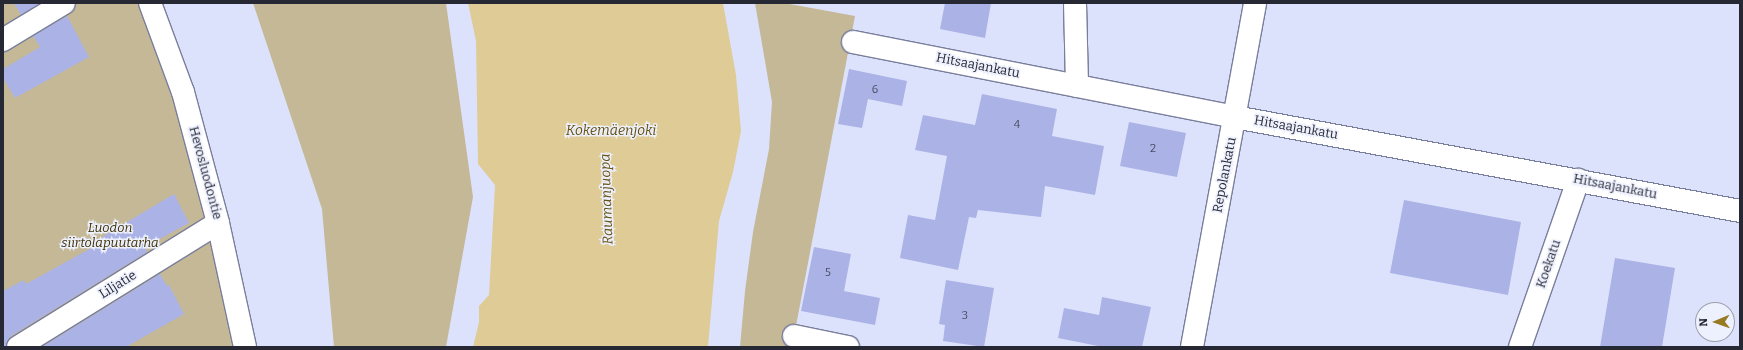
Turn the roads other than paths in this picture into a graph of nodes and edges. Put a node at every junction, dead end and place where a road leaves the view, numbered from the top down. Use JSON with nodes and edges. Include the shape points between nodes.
{"nodes":[{"id":1,"x":64,"y":3,"type":"edge"},
{"id":2,"x":150,"y":3,"type":"edge"},
{"id":3,"x":1075,"y":3,"type":"edge"},
{"id":4,"x":1255,"y":3,"type":"edge"},
{"id":5,"x":3,"y":40,"type":"edge"},
{"id":6,"x":853,"y":42,"type":"dead end"},
{"id":7,"x":1077,"y":86,"type":"junction"},
{"id":8,"x":1235,"y":117,"type":"junction"},
{"id":9,"x":1578,"y":180,"type":"junction"},
{"id":10,"x":1740,"y":210,"type":"edge"},
{"id":11,"x":218,"y":223,"type":"junction"},
{"id":12,"x":794,"y":336,"type":"dead end"},
{"id":13,"x":18,"y":347,"type":"edge"},
{"id":14,"x":244,"y":347,"type":"edge"},
{"id":15,"x":848,"y":347,"type":"edge"},
{"id":16,"x":1192,"y":347,"type":"edge"},
{"id":17,"x":1520,"y":347,"type":"edge"}],
"edges":[{"from":1,"to":5,"type":"street"},
{"from":2,"to":11,"type":"street","name":"Hevosluodontie","via":[[184,92]]},
{"from":3,"to":7,"type":"street"},
{"from":4,"to":8,"type":"street","name":"Repolankatu"},
{"from":6,"to":7,"type":"street","name":"Hitsaajankatu"},
{"from":7,"to":8,"type":"street","name":"Hitsaajankatu"},
{"from":8,"to":9,"type":"street","name":"Hitsaajankatu"},
{"from":8,"to":16,"type":"street","name":"Repolankatu"},
{"from":9,"to":10,"type":"street","name":"Hitsaajankatu"},
{"from":9,"to":17,"type":"street","name":"Koekatu"},
{"from":11,"to":13,"type":"street","name":"Liljatie"},
{"from":11,"to":14,"type":"street","name":"Hevosluodontie"},
{"from":12,"to":15,"type":"street"}]}
